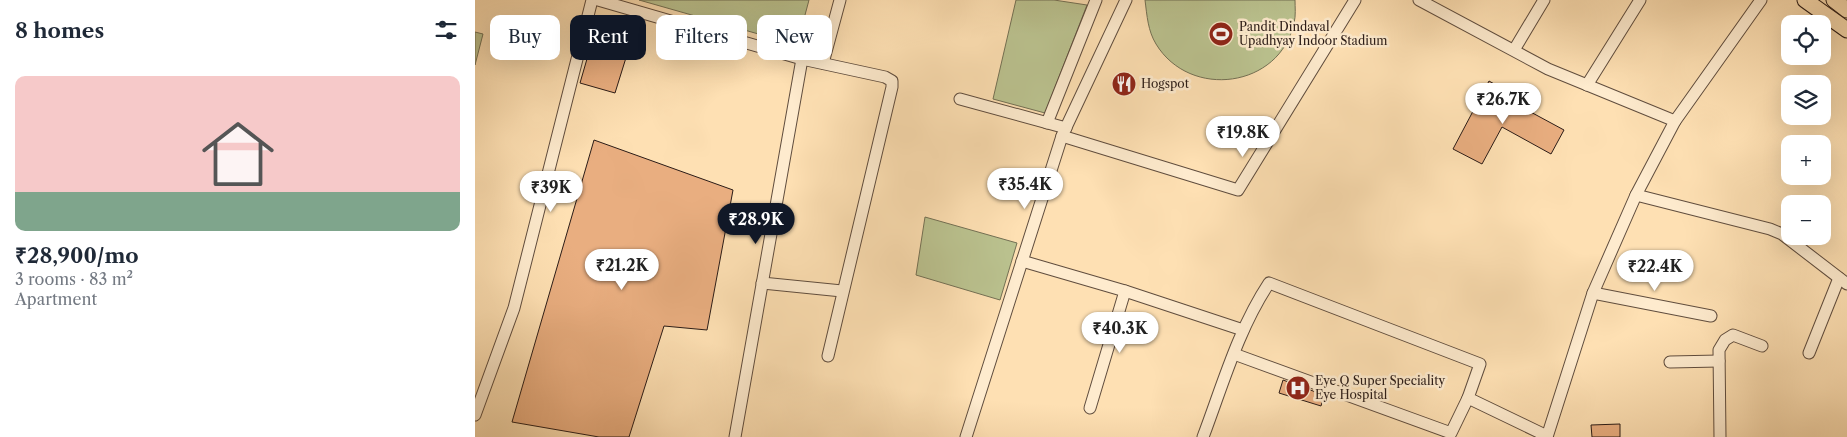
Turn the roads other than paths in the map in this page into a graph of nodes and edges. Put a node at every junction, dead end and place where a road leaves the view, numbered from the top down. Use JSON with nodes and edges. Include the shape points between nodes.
{"nodes":[{"id":1,"x":592,"y":0,"type":"edge"},
{"id":2,"x":598,"y":0,"type":"edge"},
{"id":3,"x":840,"y":0,"type":"edge"},
{"id":4,"x":1096,"y":0,"type":"edge"},
{"id":5,"x":1126,"y":0,"type":"edge"},
{"id":6,"x":1355,"y":0,"type":"edge"},
{"id":7,"x":1419,"y":0,"type":"edge"},
{"id":8,"x":1543,"y":0,"type":"edge"},
{"id":9,"x":1640,"y":0,"type":"edge"},
{"id":10,"x":1761,"y":0,"type":"edge"},
{"id":11,"x":1805,"y":0,"type":"edge"},
{"id":12,"x":1834,"y":0,"type":"edge"},
{"id":13,"x":1847,"y":10,"type":"edge"},
{"id":14,"x":1847,"y":30,"type":"edge"},
{"id":15,"x":757,"y":46,"type":"edge"},
{"id":16,"x":1515,"y":50,"type":"junction"},
{"id":17,"x":802,"y":60,"type":"edge"},
{"id":18,"x":807,"y":60,"type":"edge"},
{"id":19,"x":823,"y":63,"type":"junction"},
{"id":20,"x":1587,"y":85,"type":"junction"},
{"id":21,"x":960,"y":99,"type":"dead end"},
{"id":22,"x":1675,"y":121,"type":"junction"},
{"id":23,"x":1047,"y":123,"type":"junction"},
{"id":24,"x":1064,"y":132,"type":"junction"},
{"id":25,"x":1636,"y":195,"type":"junction"},
{"id":26,"x":1022,"y":260,"type":"junction"},
{"id":27,"x":1843,"y":281,"type":"edge"},
{"id":28,"x":762,"y":284,"type":"junction"},
{"id":29,"x":842,"y":291,"type":"junction"},
{"id":30,"x":1125,"y":292,"type":"junction"},
{"id":31,"x":1593,"y":293,"type":"junction"},
{"id":32,"x":1711,"y":316,"type":"dead end"},
{"id":33,"x":1243,"y":330,"type":"junction"},
{"id":34,"x":1761,"y":346,"type":"dead end"},
{"id":35,"x":1234,"y":354,"type":"junction"},
{"id":36,"x":1809,"y":354,"type":"dead end"},
{"id":37,"x":828,"y":356,"type":"dead end"},
{"id":38,"x":1719,"y":361,"type":"junction"},
{"id":39,"x":1670,"y":362,"type":"dead end"},
{"id":40,"x":1468,"y":398,"type":"junction"},
{"id":41,"x":1090,"y":408,"type":"dead end"},
{"id":42,"x":475,"y":415,"type":"edge"},
{"id":43,"x":735,"y":437,"type":"edge"},
{"id":44,"x":966,"y":437,"type":"edge"},
{"id":45,"x":1203,"y":437,"type":"edge"},
{"id":46,"x":1547,"y":437,"type":"edge"},
{"id":47,"x":1720,"y":437,"type":"edge"}],
"edges":[{"from":1,"to":42,"type":"street","via":[[514,308]]},
{"from":2,"to":15,"type":"street"},
{"from":3,"to":19,"type":"street"},
{"from":4,"to":23,"type":"street"},
{"from":5,"to":24,"type":"street"},
{"from":6,"to":24,"type":"street","via":[[1239,190]]},
{"from":7,"to":16,"type":"street"},
{"from":8,"to":16,"type":"street"},
{"from":9,"to":20,"type":"street"},
{"from":10,"to":22,"type":"street"},
{"from":11,"to":14,"type":"main road"},
{"from":12,"to":13,"type":"main road"},
{"from":16,"to":20,"type":"street","via":[[1548,69]]},
{"from":17,"to":28,"type":"street"},
{"from":18,"to":19,"type":"street"},
{"from":19,"to":29,"type":"street","via":[[885,76],[891,79],[892,84]]},
{"from":20,"to":22,"type":"street"},
{"from":21,"to":23,"type":"street"},
{"from":22,"to":25,"type":"street"},
{"from":23,"to":24,"type":"street"},
{"from":24,"to":26,"type":"street"},
{"from":25,"to":27,"type":"street","via":[[1771,229]]},
{"from":25,"to":31,"type":"street"},
{"from":26,"to":30,"type":"street"},
{"from":26,"to":44,"type":"street"},
{"from":27,"to":36,"type":"street"},
{"from":28,"to":29,"type":"street"},
{"from":28,"to":43,"type":"street"},
{"from":29,"to":37,"type":"street"},
{"from":30,"to":33,"type":"street"},
{"from":30,"to":41,"type":"street"},
{"from":31,"to":32,"type":"street"},
{"from":31,"to":46,"type":"street"},
{"from":33,"to":35,"type":"street"},
{"from":33,"to":40,"type":"street","via":[[1269,283],[1479,364]]},
{"from":34,"to":38,"type":"street","via":[[1737,335],[1729,336],[1721,345]]},
{"from":35,"to":40,"type":"street","via":[[1451,433]]},
{"from":35,"to":45,"type":"street"},
{"from":38,"to":39,"type":"street"},
{"from":38,"to":47,"type":"street"},
{"from":40,"to":46,"type":"street"}]}
